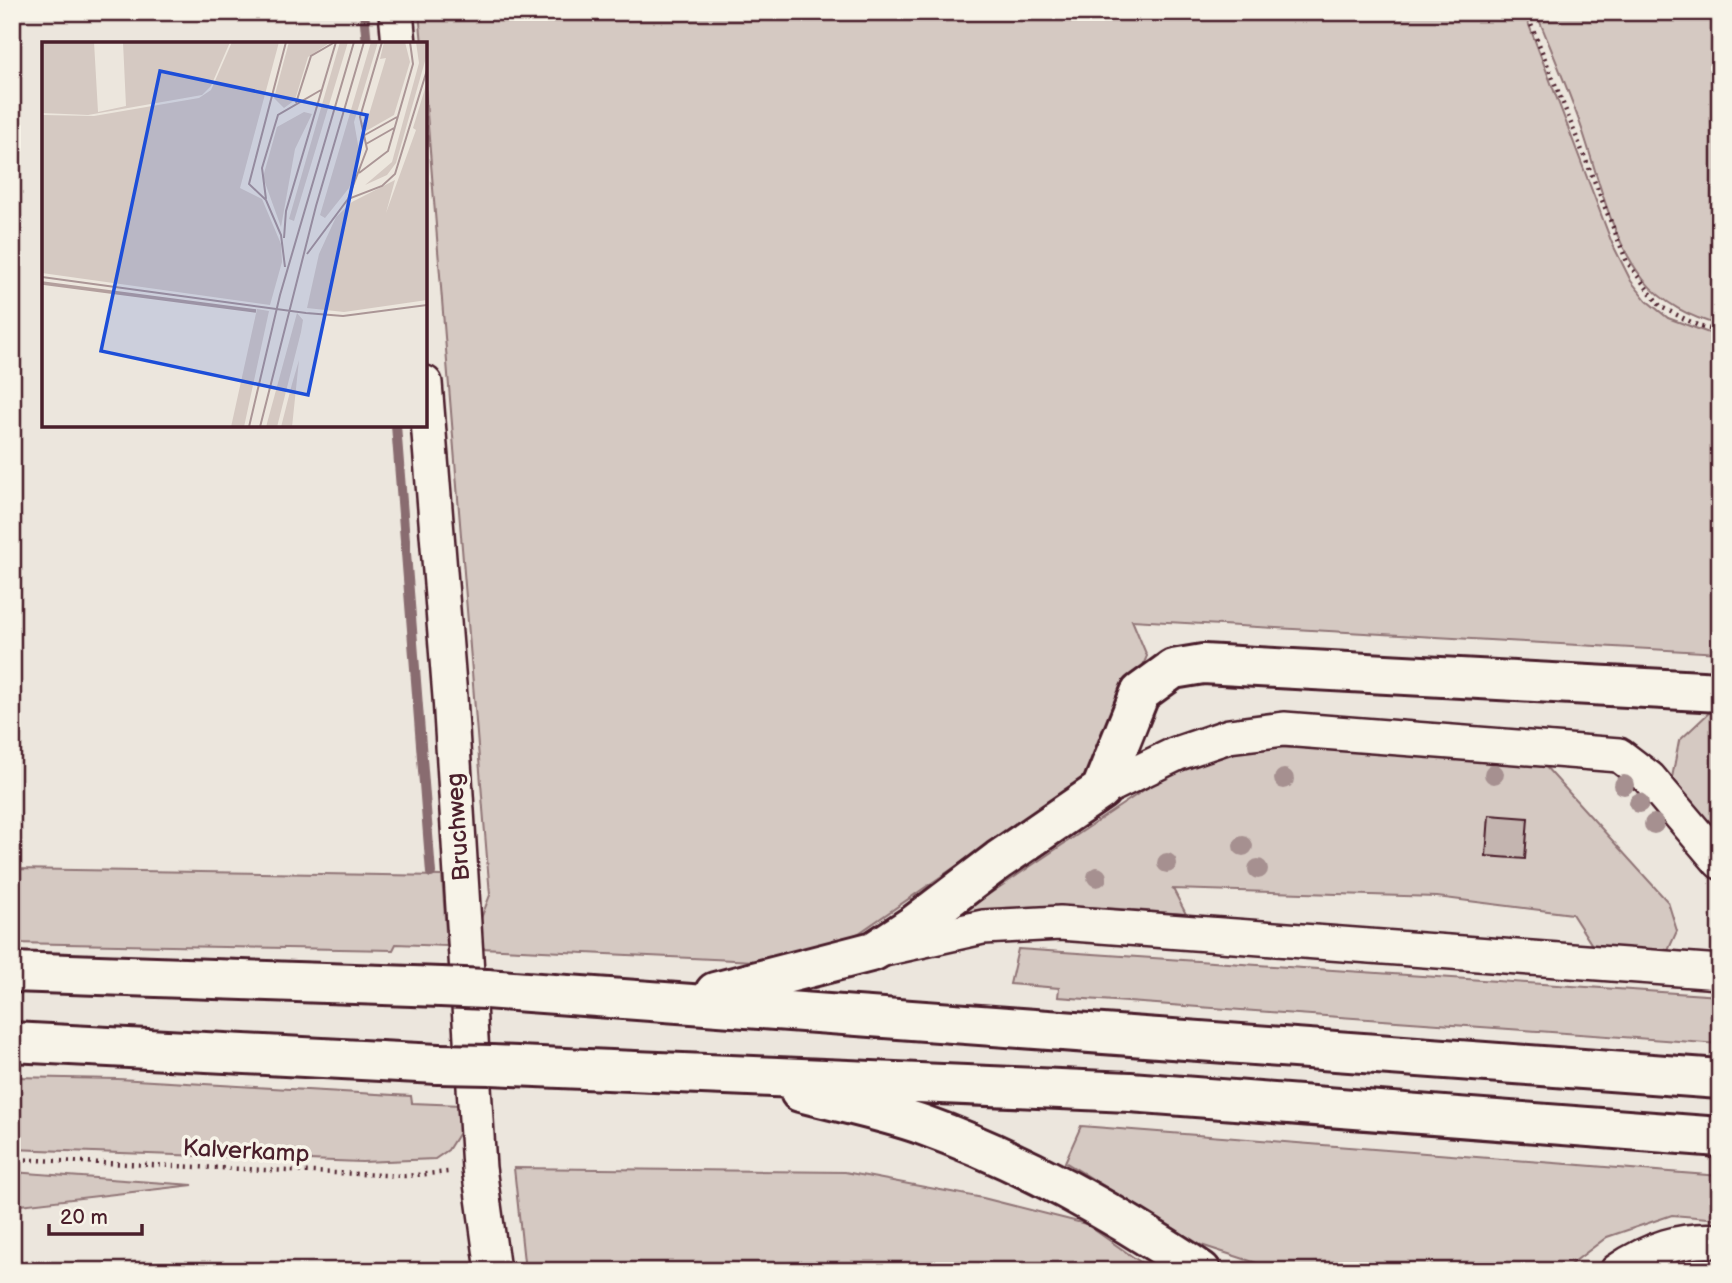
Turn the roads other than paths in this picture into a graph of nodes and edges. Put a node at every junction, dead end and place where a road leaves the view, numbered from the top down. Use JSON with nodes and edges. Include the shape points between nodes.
{"nodes":[{"id":1,"x":396,"y":12,"type":"edge"},
{"id":2,"x":399,"y":42,"type":"edge"},
{"id":3,"x":427,"y":408,"type":"edge"},
{"id":4,"x":1720,"y":692,"type":"edge"},
{"id":5,"x":1101,"y":790,"type":"junction"},
{"id":6,"x":1714,"y":850,"type":"edge"},
{"id":7,"x":874,"y":951,"type":"junction"},
{"id":8,"x":12,"y":972,"type":"edge"},
{"id":9,"x":1720,"y":972,"type":"edge"},
{"id":10,"x":680,"y":1000,"type":"junction"},
{"id":11,"x":12,"y":1042,"type":"edge"},
{"id":12,"x":730,"y":1073,"type":"junction"},
{"id":13,"x":1720,"y":1079,"type":"edge"},
{"id":14,"x":1720,"y":1137,"type":"edge"},
{"id":15,"x":1720,"y":1241,"type":"edge"},
{"id":16,"x":493,"y":1271,"type":"edge"},
{"id":17,"x":1201,"y":1271,"type":"edge"},
{"id":18,"x":1618,"y":1271,"type":"edge"}],
"edges":[{"from":1,"to":2,"type":"street"},
{"from":3,"to":16,"type":"street","name":"Bruchweg","via":[[479,1168]]},
{"from":4,"to":5,"type":"highway","via":[[1193,666],[1173,669],[1140,693]]},
{"from":5,"to":6,"type":"street","via":[[1175,754],[1218,740],[1284,729],[1619,755],[1649,778]]},
{"from":5,"to":7,"type":"highway"},
{"from":7,"to":9,"type":"street","via":[[983,927],[1060,923]]},
{"from":7,"to":10,"type":"highway"},
{"from":8,"to":10,"type":"highway","bridge":true,"via":[[441,986]]},
{"from":10,"to":13,"type":"highway"},
{"from":11,"to":12,"type":"highway","bridge":true,"via":[[438,1064]]},
{"from":12,"to":14,"type":"highway","via":[[1130,1092]]},
{"from":12,"to":17,"type":"highway","via":[[922,1125],[1002,1158],[1078,1193]]},
{"from":15,"to":18,"type":"street","via":[[1667,1244]]}]}
